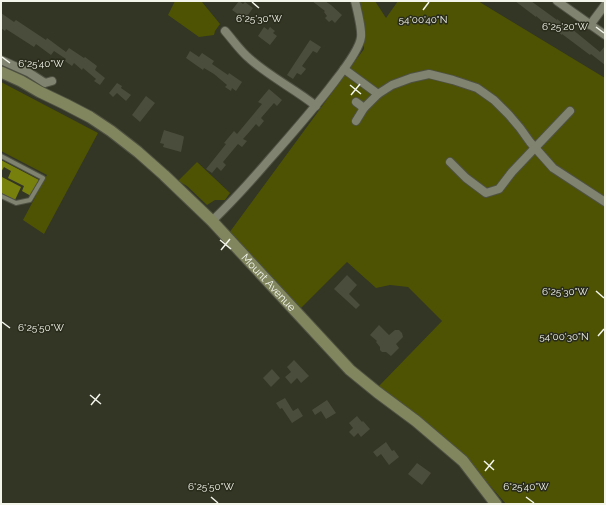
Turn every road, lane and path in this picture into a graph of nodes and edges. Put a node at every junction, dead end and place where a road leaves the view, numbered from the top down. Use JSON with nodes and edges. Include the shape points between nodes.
{"nodes":[{"id":1,"x":355,"y":1,"type":"edge"},
{"id":2,"x":557,"y":1,"type":"edge"},
{"id":3,"x":605,"y":5,"type":"edge"},
{"id":4,"x":590,"y":25,"type":"junction"},
{"id":5,"x":225,"y":31,"type":"dead end"},
{"id":6,"x":605,"y":35,"type":"edge"},
{"id":7,"x":1,"y":60,"type":"edge"},
{"id":8,"x":344,"y":69,"type":"junction"},
{"id":9,"x":1,"y":72,"type":"edge"},
{"id":10,"x":52,"y":81,"type":"dead end"},
{"id":11,"x":378,"y":94,"type":"junction"},
{"id":12,"x":356,"y":102,"type":"dead end"},
{"id":13,"x":316,"y":106,"type":"junction"},
{"id":14,"x":364,"y":108,"type":"junction"},
{"id":15,"x":570,"y":111,"type":"dead end"},
{"id":16,"x":356,"y":121,"type":"dead end"},
{"id":17,"x":536,"y":148,"type":"junction"},
{"id":18,"x":1,"y":156,"type":"edge"},
{"id":19,"x":450,"y":162,"type":"dead end"},
{"id":20,"x":1,"y":196,"type":"edge"},
{"id":21,"x":605,"y":202,"type":"edge"},
{"id":22,"x":212,"y":221,"type":"junction"},
{"id":23,"x":496,"y":504,"type":"edge"}],
"edges":[{"from":1,"to":8,"type":"street","via":[[361,38]]},
{"from":2,"to":4,"type":"street"},
{"from":3,"to":4,"type":"street"},
{"from":4,"to":6,"type":"street"},
{"from":5,"to":13,"type":"street","via":[[248,58]]},
{"from":7,"to":10,"type":"street","via":[[45,83]]},
{"from":8,"to":11,"type":"street"},
{"from":8,"to":13,"type":"street"},
{"from":9,"to":22,"type":"street","name":"Mount Avenue","via":[[90,117],[111,131],[164,175]]},
{"from":11,"to":14,"type":"street"},
{"from":11,"to":17,"type":"street","via":[[392,85],[429,74],[453,80],[476,88],[494,100]]},
{"from":12,"to":14,"type":"street"},
{"from":13,"to":22,"type":"street","via":[[238,196]]},
{"from":14,"to":16,"type":"street"},
{"from":15,"to":17,"type":"street"},
{"from":17,"to":19,"type":"street","via":[[499,189],[486,193]]},
{"from":17,"to":21,"type":"street","via":[[553,168]]},
{"from":18,"to":20,"type":"lane","via":[[43,178],[30,200],[16,203]]},
{"from":22,"to":23,"type":"street","name":"Mount Avenue","via":[[350,370],[463,461]]}]}
